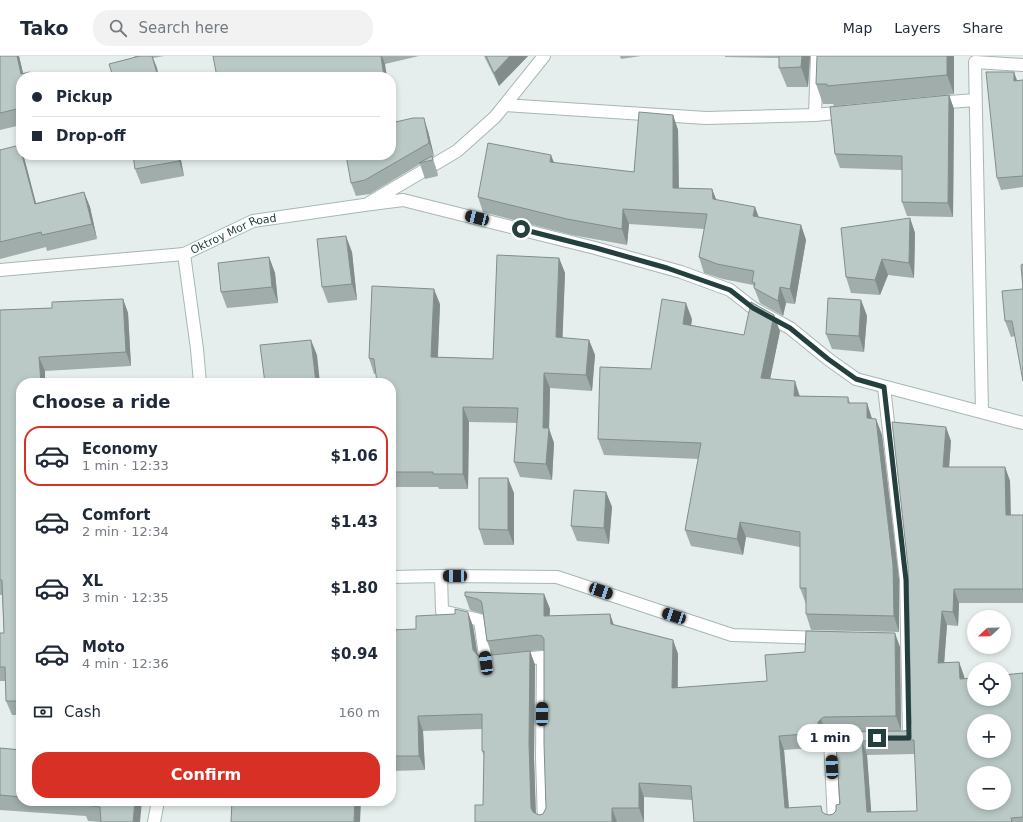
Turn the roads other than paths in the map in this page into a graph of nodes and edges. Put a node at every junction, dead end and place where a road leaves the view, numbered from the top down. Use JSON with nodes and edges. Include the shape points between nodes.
{"nodes":[{"id":1,"x":544,"y":56,"type":"edge"},
{"id":2,"x":816,"y":56,"type":"edge"},
{"id":3,"x":1023,"y":65,"type":"edge"},
{"id":4,"x":975,"y":100,"type":"junction"},
{"id":5,"x":505,"y":105,"type":"junction"},
{"id":6,"x":922,"y":105,"type":"edge"},
{"id":7,"x":861,"y":110,"type":"edge"},
{"id":8,"x":815,"y":115,"type":"junction"},
{"id":9,"x":364,"y":205,"type":"junction"},
{"id":10,"x":184,"y":254,"type":"junction"},
{"id":11,"x":0,"y":270,"type":"edge"},
{"id":12,"x":200,"y":378,"type":"edge"},
{"id":13,"x":884,"y":387,"type":"junction"},
{"id":14,"x":982,"y":412,"type":"junction"},
{"id":15,"x":1023,"y":423,"type":"edge"},
{"id":16,"x":441,"y":576,"type":"junction"},
{"id":17,"x":396,"y":577,"type":"edge"},
{"id":18,"x":835,"y":638,"type":"edge"},
{"id":19,"x":893,"y":738,"type":"edge"},
{"id":20,"x":862,"y":739,"type":"edge"},
{"id":21,"x":157,"y":806,"type":"edge"},
{"id":22,"x":154,"y":822,"type":"edge"},
{"id":23,"x":544,"y":822,"type":"edge"},
{"id":24,"x":834,"y":822,"type":"edge"}],
"edges":[{"from":1,"to":5,"type":"street"},
{"from":2,"to":8,"type":"street"},
{"from":3,"to":4,"type":"street","via":[[975,62]]},
{"from":4,"to":6,"type":"street"},
{"from":4,"to":14,"type":"street"},
{"from":5,"to":8,"type":"street","via":[[706,118]]},
{"from":5,"to":9,"type":"street","via":[[457,151]]},
{"from":7,"to":8,"type":"street"},
{"from":9,"to":10,"type":"street","name":"Oktroy Mor Road","via":[[253,221]]},
{"from":9,"to":13,"type":"street","name":"Oktroy Mor Road","via":[[403,200],[681,272],[730,290],[753,308],[790,328],[856,379]]},
{"from":10,"to":11,"type":"street"},
{"from":10,"to":12,"type":"street","name":"Oktroy Mor Road"},
{"from":13,"to":14,"type":"street","name":"Oktroy Mor Road"},
{"from":13,"to":19,"type":"street","via":[[906,580],[903,640],[909,738]]},
{"from":14,"to":15,"type":"street","name":"Oktroy Mor Road"},
{"from":16,"to":17,"type":"street"},
{"from":16,"to":18,"type":"street","via":[[557,577],[732,635]]},
{"from":16,"to":23,"type":"street","via":[[442,610],[480,620],[486,663],[543,657]]},
{"from":20,"to":24,"type":"street","via":[[830,740]]},
{"from":21,"to":22,"type":"street"}]}
